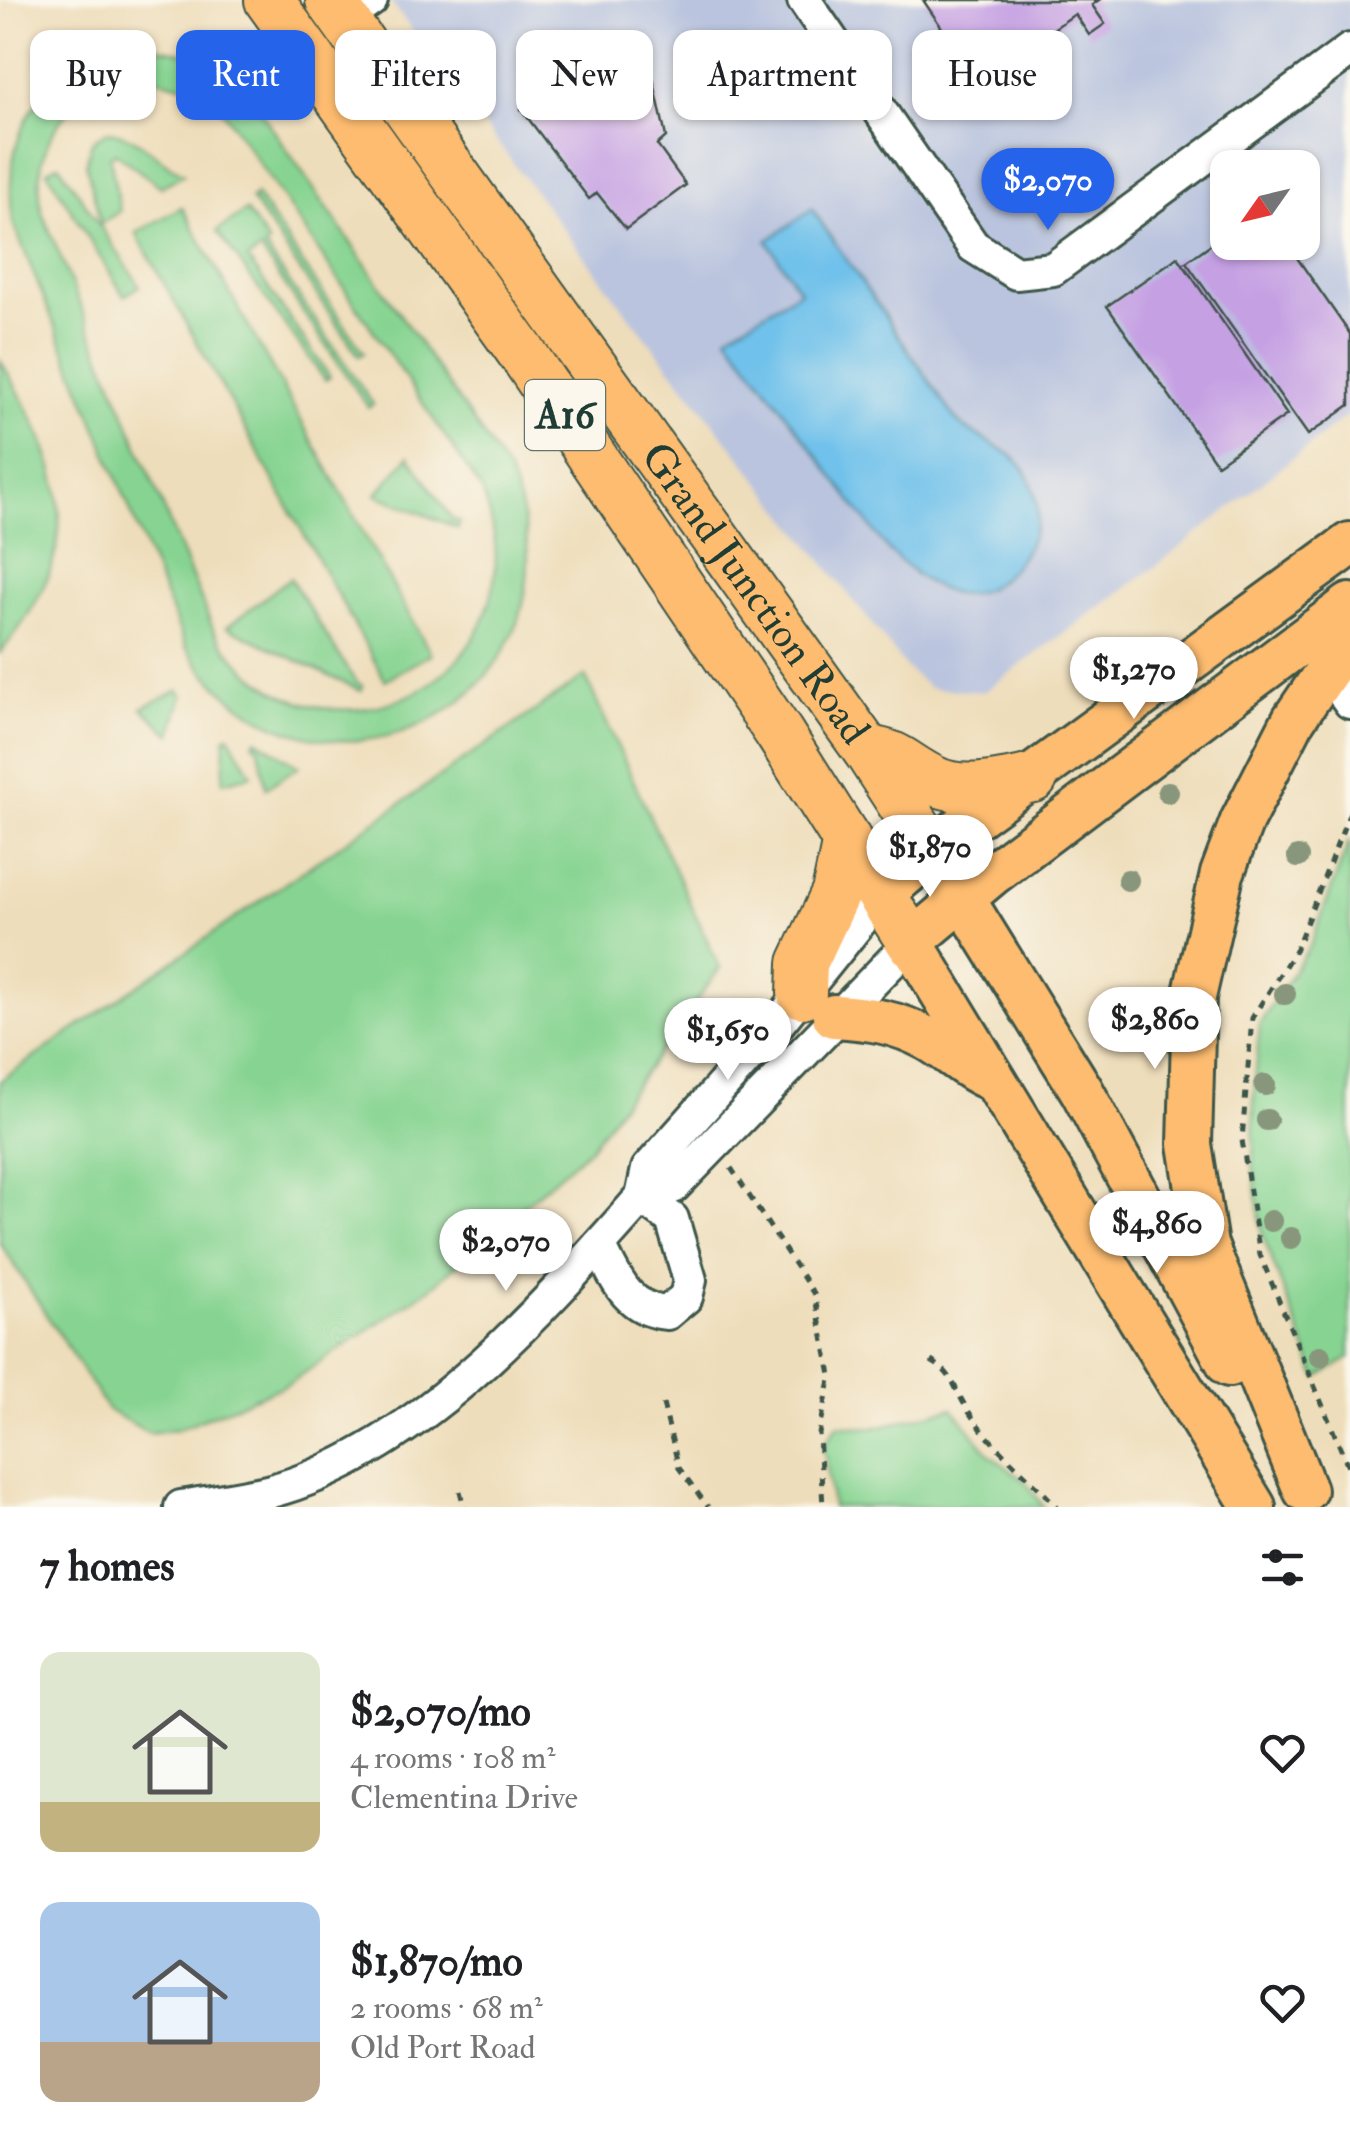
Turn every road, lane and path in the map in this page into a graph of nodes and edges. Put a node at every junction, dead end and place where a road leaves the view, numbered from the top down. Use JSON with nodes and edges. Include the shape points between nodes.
{"nodes":[{"id":1,"x":269,"y":0,"type":"edge"},
{"id":2,"x":804,"y":0,"type":"edge"},
{"id":3,"x":348,"y":6,"type":"edge"},
{"id":4,"x":1350,"y":50,"type":"edge"},
{"id":5,"x":1350,"y":544,"type":"edge"},
{"id":6,"x":1350,"y":606,"type":"edge"},
{"id":7,"x":1342,"y":669,"type":"edge"},
{"id":8,"x":867,"y":750,"type":"junction"},
{"id":9,"x":1032,"y":778,"type":"junction"},
{"id":10,"x":1350,"y":812,"type":"edge"},
{"id":11,"x":847,"y":840,"type":"junction"},
{"id":12,"x":930,"y":852,"type":"junction"},
{"id":13,"x":883,"y":893,"type":"junction"},
{"id":14,"x":962,"y":898,"type":"junction"},
{"id":15,"x":911,"y":942,"type":"junction"},
{"id":16,"x":818,"y":1005,"type":"junction"},
{"id":17,"x":999,"y":1082,"type":"junction"},
{"id":18,"x":727,"y":1162,"type":"dead end"},
{"id":19,"x":644,"y":1195,"type":"junction"},
{"id":20,"x":599,"y":1245,"type":"junction"},
{"id":21,"x":931,"y":1361,"type":"dead end"},
{"id":22,"x":664,"y":1404,"type":"dead end"},
{"id":23,"x":1350,"y":1470,"type":"edge"},
{"id":24,"x":460,"y":1492,"type":"dead end"},
{"id":25,"x":1309,"y":1499,"type":"edge"},
{"id":26,"x":180,"y":1507,"type":"edge"},
{"id":27,"x":464,"y":1507,"type":"edge"},
{"id":28,"x":708,"y":1507,"type":"edge"},
{"id":29,"x":822,"y":1507,"type":"edge"},
{"id":30,"x":1057,"y":1507,"type":"edge"},
{"id":31,"x":1254,"y":1507,"type":"edge"}],
"edges":[{"from":1,"to":11,"type":"highway","name":"Grand Junction Road","number":"A16","via":[[527,360]]},
{"from":2,"to":4,"type":"street","via":[[973,246],[1016,273],[1052,269]]},
{"from":3,"to":8,"type":"highway","name":"Grand Junction Road","number":"A16"},
{"from":5,"to":9,"type":"main road"},
{"from":6,"to":14,"type":"main road"},
{"from":7,"to":25,"type":"main road","via":[[1267,770],[1222,874],[1194,997],[1188,1110],[1192,1179],[1206,1245]]},
{"from":8,"to":9,"type":"highway","via":[[896,754],[944,784],[995,787]]},
{"from":8,"to":12,"type":"highway","name":"Grand Junction Road","number":"A16"},
{"from":9,"to":12,"type":"main road"},
{"from":10,"to":23,"type":"path","via":[[1296,949],[1252,1018],[1242,1140],[1260,1255]]},
{"from":11,"to":13,"type":"highway","name":"Grand Junction Road","number":"A16"},
{"from":11,"to":16,"type":"highway","via":[[836,893],[803,963]]},
{"from":12,"to":13,"type":"main road"},
{"from":12,"to":14,"type":"highway","name":"Grand Junction Road","number":"A16"},
{"from":13,"to":15,"type":"highway","name":"Grand Junction Road","number":"A16"},
{"from":13,"to":16,"type":"street"},
{"from":14,"to":15,"type":"main road"},
{"from":14,"to":25,"type":"main road","number":"A16","via":[[1082,1091]]},
{"from":15,"to":16,"type":"street"},
{"from":15,"to":17,"type":"main road","number":"A16"},
{"from":16,"to":17,"type":"main road","via":[[888,1021]]},
{"from":16,"to":19,"type":"street","via":[[648,1170]]},
{"from":17,"to":31,"type":"main road","number":"A16"},
{"from":18,"to":29,"type":"path","via":[[814,1294],[831,1375],[818,1434]]},
{"from":19,"to":20,"type":"street"},
{"from":19,"to":20,"type":"street","via":[[672,1219],[690,1280],[686,1297],[667,1313],[646,1311],[630,1299]]},
{"from":20,"to":26,"type":"street","via":[[457,1387],[378,1443],[272,1490]]},
{"from":21,"to":30,"type":"path","via":[[950,1372],[993,1446]]},
{"from":22,"to":28,"type":"path","via":[[679,1468]]},
{"from":24,"to":27,"type":"path"}]}
